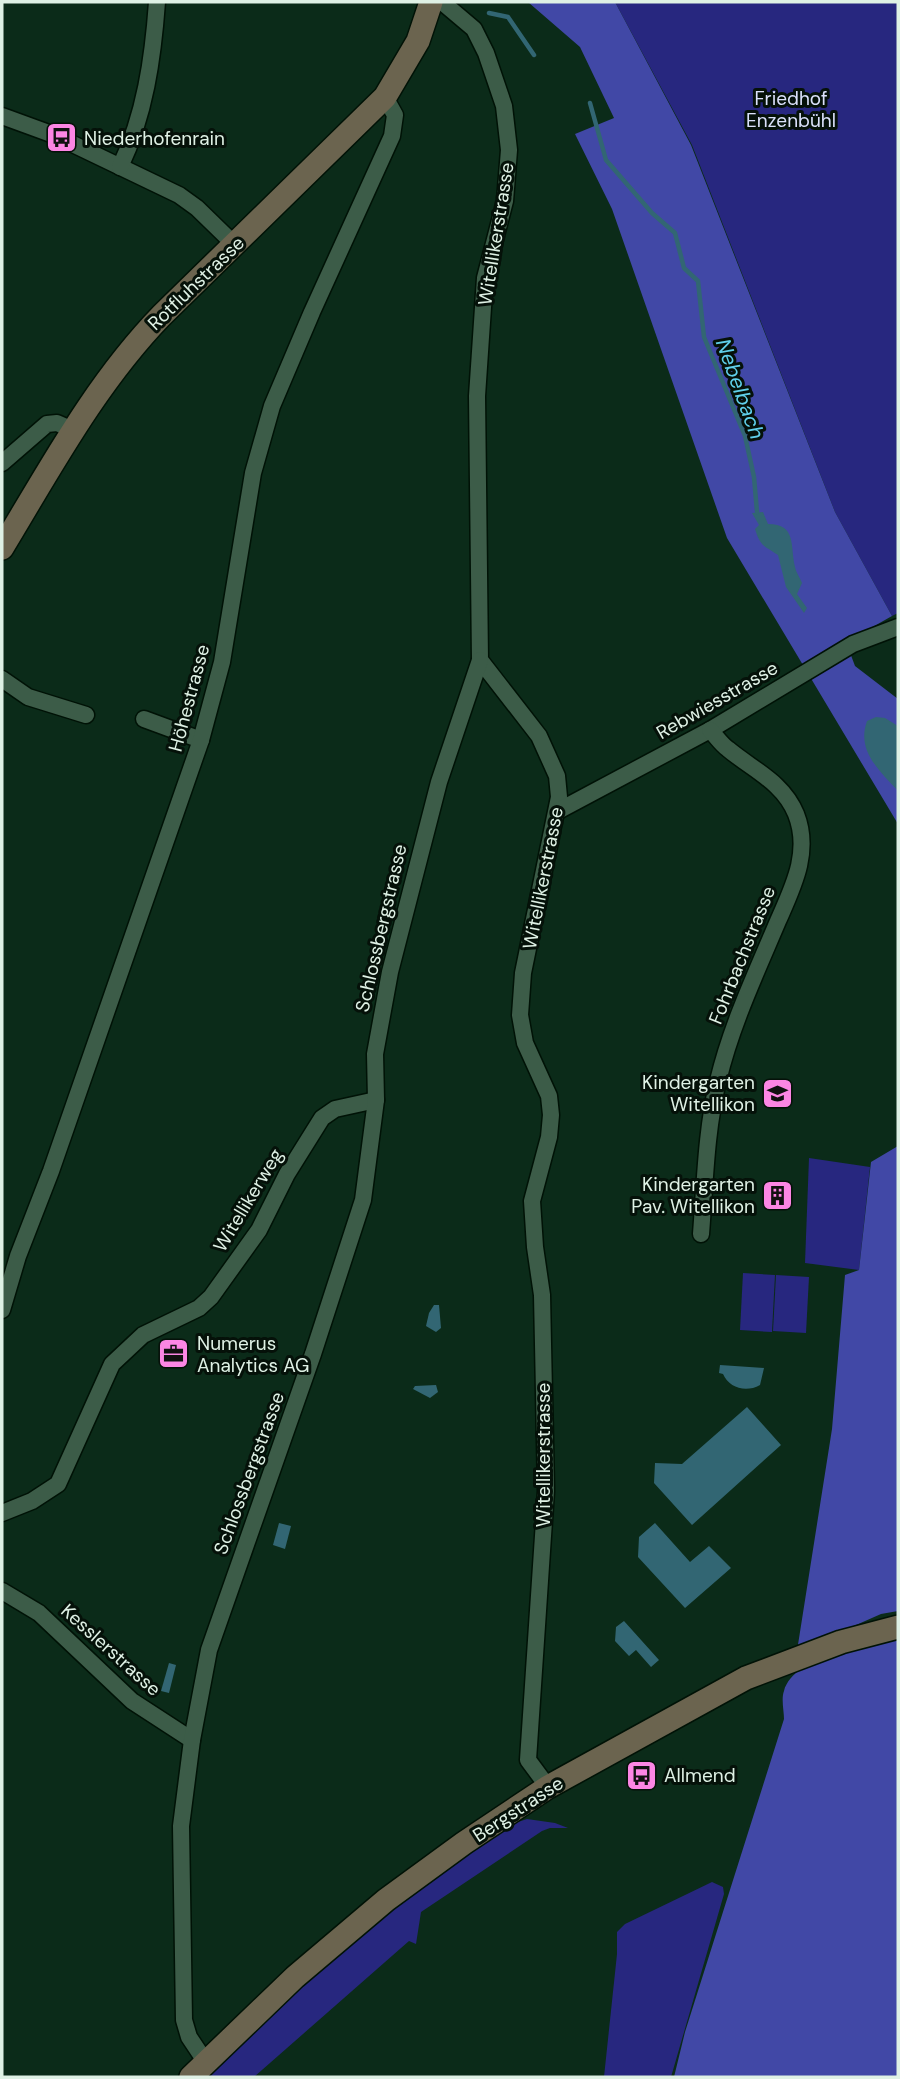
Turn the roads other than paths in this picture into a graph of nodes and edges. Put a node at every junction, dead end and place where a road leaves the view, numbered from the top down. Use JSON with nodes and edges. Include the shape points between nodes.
{"nodes":[{"id":1,"x":157,"y":2,"type":"edge"},
{"id":2,"x":431,"y":2,"type":"edge"},
{"id":3,"x":442,"y":2,"type":"edge"},
{"id":4,"x":384,"y":97,"type":"junction"},
{"id":5,"x":2,"y":116,"type":"edge"},
{"id":6,"x":120,"y":167,"type":"junction"},
{"id":7,"x":235,"y":245,"type":"junction"},
{"id":8,"x":73,"y":430,"type":"junction"},
{"id":9,"x":2,"y":463,"type":"edge"},
{"id":10,"x":2,"y":548,"type":"edge"},
{"id":11,"x":898,"y":626,"type":"edge"},
{"id":12,"x":480,"y":660,"type":"junction"},
{"id":13,"x":2,"y":679,"type":"edge"},
{"id":14,"x":86,"y":715,"type":"dead end"},
{"id":15,"x":144,"y":719,"type":"dead end"},
{"id":16,"x":710,"y":730,"type":"junction"},
{"id":17,"x":201,"y":740,"type":"junction"},
{"id":18,"x":558,"y":811,"type":"junction"},
{"id":19,"x":376,"y":1100,"type":"junction"},
{"id":20,"x":701,"y":1234,"type":"dead end"},
{"id":21,"x":2,"y":1310,"type":"edge"},
{"id":22,"x":2,"y":1513,"type":"edge"},
{"id":23,"x":2,"y":1591,"type":"edge"},
{"id":24,"x":898,"y":1627,"type":"edge"},
{"id":25,"x":192,"y":1740,"type":"junction"},
{"id":26,"x":548,"y":1787,"type":"junction"},
{"id":27,"x":198,"y":2069,"type":"edge"}],
"edges":[{"from":1,"to":6,"type":"street","via":[[144,99]]},
{"from":2,"to":4,"type":"main road","name":"Rotfluhstrasse","via":[[418,41]]},
{"from":3,"to":12,"type":"street","name":"Witellikerstrasse","via":[[474,29],[486,53],[504,106],[509,150],[505,201],[485,278],[477,396]]},
{"from":4,"to":7,"type":"main road","name":"Rotfluhstrasse"},
{"from":4,"to":17,"type":"street","name":"Höhestrasse","via":[[395,115],[392,136],[312,312],[253,472],[222,662]]},
{"from":5,"to":6,"type":"street"},
{"from":6,"to":7,"type":"street","via":[[187,201]]},
{"from":7,"to":8,"type":"main road","name":"Rotfluhstrasse","via":[[145,332]]},
{"from":8,"to":9,"type":"street","via":[[47,424]]},
{"from":8,"to":10,"type":"main road","name":"Rotfluhstrasse"},
{"from":11,"to":16,"type":"street","name":"Rebwiesstrasse","via":[[853,644]]},
{"from":12,"to":18,"type":"street","name":"Witellikerstrasse","via":[[550,757],[557,776]]},
{"from":12,"to":19,"type":"street","name":"Schlossbergstrasse","via":[[439,782],[390,972],[375,1054]]},
{"from":13,"to":14,"type":"street","via":[[29,697]]},
{"from":15,"to":17,"type":"street"},
{"from":16,"to":18,"type":"street","name":"Rebwiesstrasse"},
{"from":16,"to":20,"type":"street","name":"Fohrbachstrasse","via":[[783,792],[802,837],[795,880],[754,976],[718,1081],[708,1139]]},
{"from":17,"to":21,"type":"street","name":"Höhestrasse"},
{"from":18,"to":26,"type":"street","name":"Witellikerstrasse","via":[[523,974],[520,1015],[525,1043],[549,1097],[551,1115],[532,1201],[542,1295],[546,1491],[528,1760]]},
{"from":19,"to":22,"type":"street","name":"Witellikerweg","via":[[335,1109],[322,1118],[259,1230],[211,1297],[199,1308],[143,1335],[112,1364],[58,1484]]},
{"from":19,"to":25,"type":"street","name":"Schlossbergstrasse","via":[[363,1200],[209,1650]]},
{"from":23,"to":25,"type":"street","name":"Kesslerstrasse","via":[[39,1613],[132,1701]]},
{"from":24,"to":26,"type":"main road","name":"Bergstrasse","via":[[841,1642],[746,1678]]},
{"from":25,"to":27,"type":"street","name":"Schlossbergstrasse","via":[[181,1826],[184,2020]]},
{"from":26,"to":27,"type":"main road","name":"Bergstrasse","via":[[386,1900],[295,1977]]}]}
